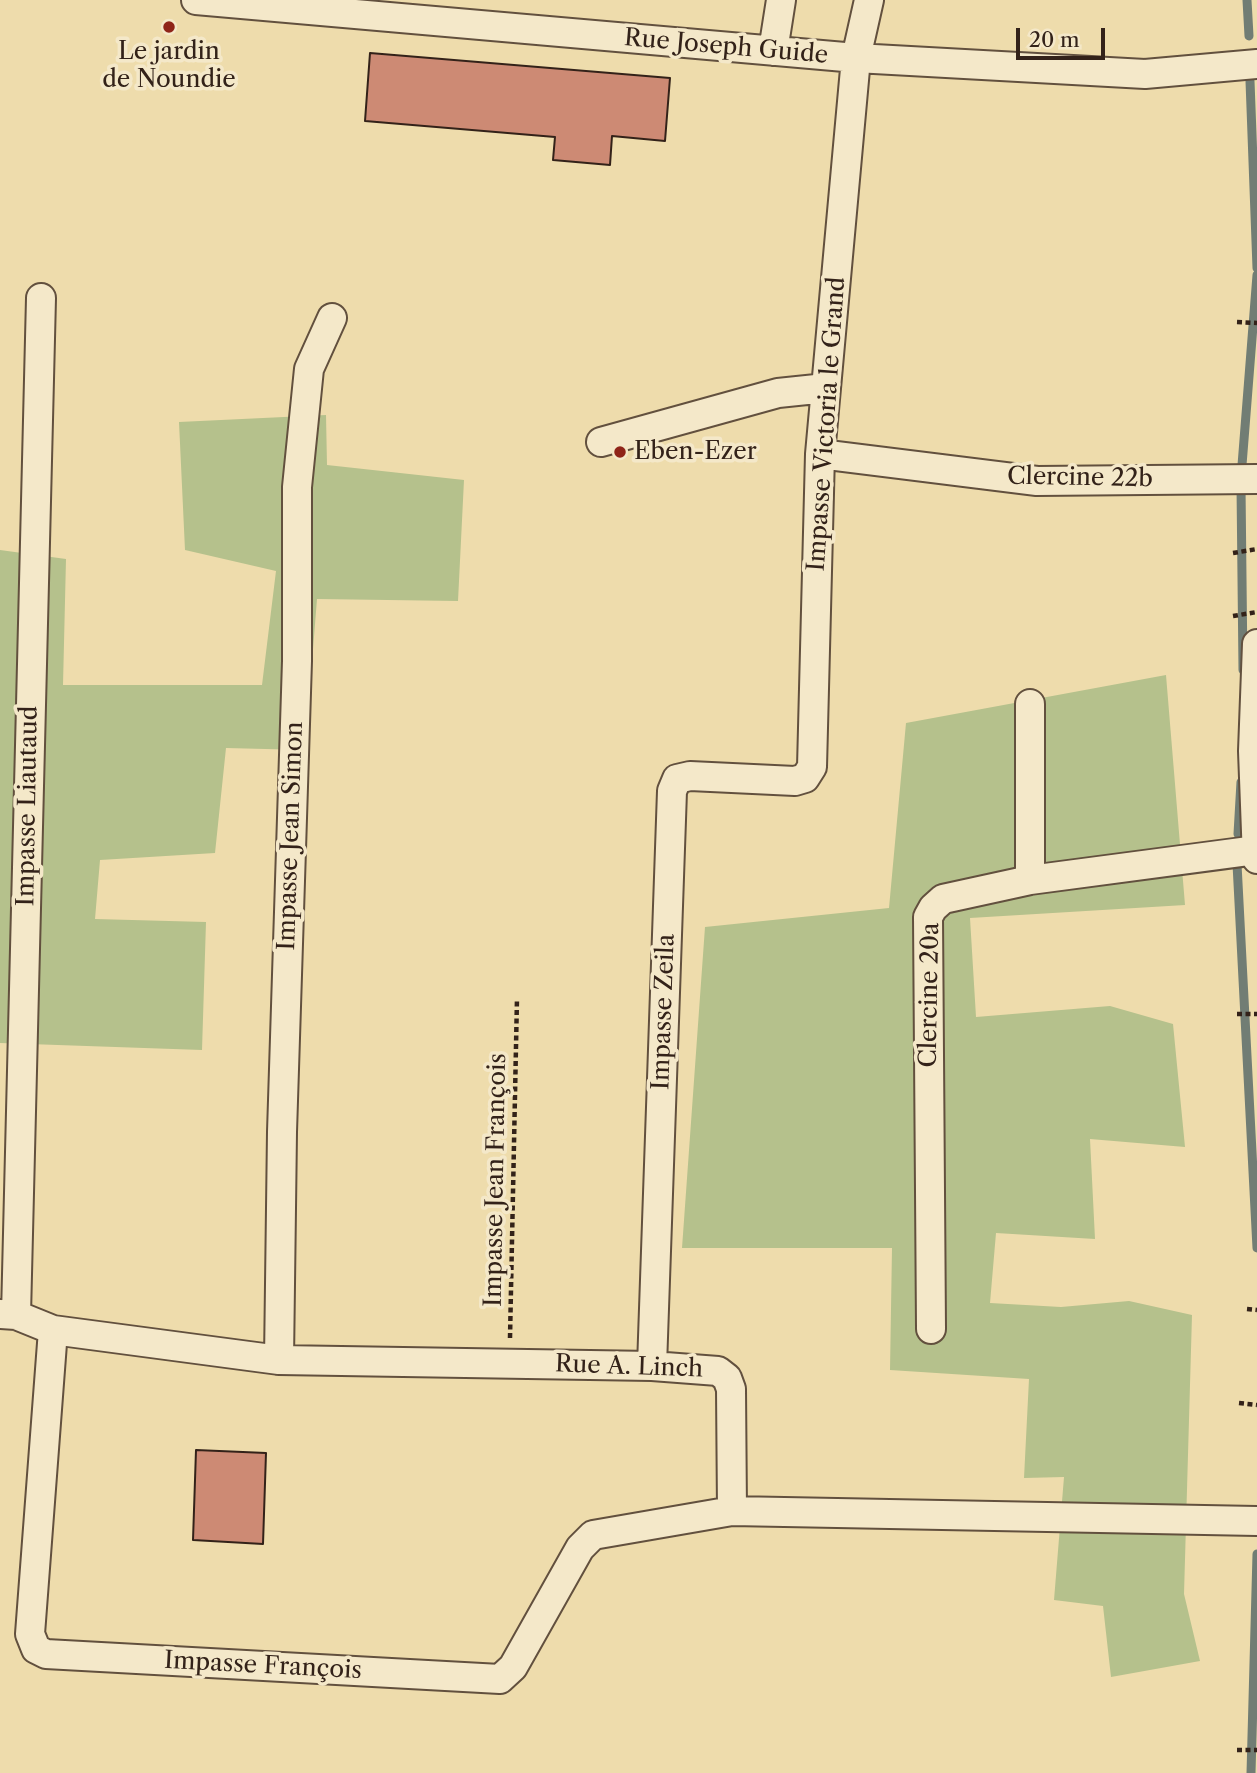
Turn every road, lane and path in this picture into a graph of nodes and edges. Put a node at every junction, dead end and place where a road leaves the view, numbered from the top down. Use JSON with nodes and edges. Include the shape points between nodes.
{"nodes":[{"id":1,"x":196,"y":0,"type":"edge"},
{"id":2,"x":780,"y":0,"type":"edge"},
{"id":3,"x":869,"y":0,"type":"edge"},
{"id":4,"x":320,"y":5,"type":"edge"},
{"id":5,"x":774,"y":51,"type":"junction"},
{"id":6,"x":856,"y":58,"type":"junction"},
{"id":7,"x":1257,"y":64,"type":"edge"},
{"id":8,"x":41,"y":298,"type":"dead end"},
{"id":9,"x":332,"y":318,"type":"dead end"},
{"id":10,"x":1237,"y":322,"type":"dead end"},
{"id":11,"x":1257,"y":323,"type":"edge"},
{"id":12,"x":826,"y":388,"type":"junction"},
{"id":13,"x":601,"y":442,"type":"dead end"},
{"id":14,"x":820,"y":453,"type":"junction"},
{"id":15,"x":1245,"y":479,"type":"edge"},
{"id":16,"x":1257,"y":548,"type":"edge"},
{"id":17,"x":1233,"y":553,"type":"dead end"},
{"id":18,"x":1257,"y":612,"type":"edge"},
{"id":19,"x":1233,"y":616,"type":"dead end"},
{"id":20,"x":1257,"y":644,"type":"edge"},
{"id":21,"x":1256,"y":698,"type":"edge"},
{"id":22,"x":1030,"y":704,"type":"dead end"},
{"id":23,"x":795,"y":781,"type":"joint"},
{"id":24,"x":1257,"y":850,"type":"edge"},
{"id":25,"x":1257,"y":859,"type":"edge"},
{"id":26,"x":1030,"y":880,"type":"junction"},
{"id":27,"x":517,"y":998,"type":"dead end"},
{"id":28,"x":1237,"y":1014,"type":"dead end"},
{"id":29,"x":1257,"y":1014,"type":"edge"},
{"id":30,"x":1247,"y":1309,"type":"dead end"},
{"id":31,"x":1257,"y":1310,"type":"edge"},
{"id":32,"x":8,"y":1314,"type":"edge"},
{"id":33,"x":931,"y":1329,"type":"dead end"},
{"id":34,"x":53,"y":1330,"type":"junction"},
{"id":35,"x":279,"y":1360,"type":"junction"},
{"id":36,"x":509,"y":1363,"type":"junction"},
{"id":37,"x":652,"y":1366,"type":"junction"},
{"id":38,"x":1239,"y":1403,"type":"dead end"},
{"id":39,"x":1257,"y":1405,"type":"edge"},
{"id":40,"x":732,"y":1511,"type":"junction"},
{"id":41,"x":1252,"y":1521,"type":"edge"},
{"id":42,"x":1237,"y":1750,"type":"dead end"},
{"id":43,"x":1257,"y":1750,"type":"edge"}],
"edges":[{"from":1,"to":4,"type":"street","name":"Rue Joseph Guide"},
{"from":2,"to":5,"type":"street"},
{"from":3,"to":6,"type":"street","name":"Impasse Victoria le Grand"},
{"from":4,"to":5,"type":"street","name":"Rue Joseph Guide"},
{"from":5,"to":6,"type":"street","name":"Rue Joseph Guide"},
{"from":6,"to":7,"type":"street","name":"Rue Joseph Guide","via":[[1145,74]]},
{"from":6,"to":12,"type":"street","name":"Impasse Victoria le Grand"},
{"from":8,"to":32,"type":"street","name":"Impasse Liautaud"},
{"from":9,"to":35,"type":"street","name":"Impasse Jean Simon","via":[[309,369],[297,487],[297,661]]},
{"from":10,"to":11,"type":"path"},
{"from":12,"to":13,"type":"street","via":[[778,393]]},
{"from":12,"to":14,"type":"street","name":"Impasse Victoria le Grand"},
{"from":14,"to":15,"type":"street","name":"Clercine 22b","via":[[1037,481]]},
{"from":14,"to":23,"type":"street","name":"Impasse Victoria le Grand","via":[[812,767],[805,778]]},
{"from":16,"to":17,"type":"path"},
{"from":18,"to":19,"type":"path"},
{"from":20,"to":21,"type":"street"},
{"from":21,"to":24,"type":"street"},
{"from":22,"to":26,"type":"street"},
{"from":23,"to":37,"type":"street","name":"Impasse Zeila","via":[[690,776],[677,779],[672,791]]},
{"from":24,"to":25,"type":"street"},
{"from":24,"to":26,"type":"street","name":"Clercine 20a"},
{"from":26,"to":33,"type":"street","name":"Clercine 20a","via":[[943,899],[928,917]]},
{"from":27,"to":36,"type":"path","name":"Impasse Jean François"},
{"from":28,"to":29,"type":"path"},
{"from":30,"to":31,"type":"path"},
{"from":32,"to":34,"type":"street","name":"Rue A. Linch"},
{"from":34,"to":35,"type":"street","name":"Rue A. Linch"},
{"from":34,"to":40,"type":"street","name":"Impasse François","via":[[30,1634],[36,1649],[46,1654],[500,1679],[513,1667],[579,1548],[593,1535]]},
{"from":35,"to":36,"type":"street","name":"Rue A. Linch"},
{"from":36,"to":37,"type":"street","name":"Rue A. Linch"},
{"from":37,"to":40,"type":"street","name":"Rue A. Linch","via":[[718,1371],[727,1378],[731,1390]]},
{"from":38,"to":39,"type":"path"},
{"from":40,"to":41,"type":"street"},
{"from":42,"to":43,"type":"path"}]}
